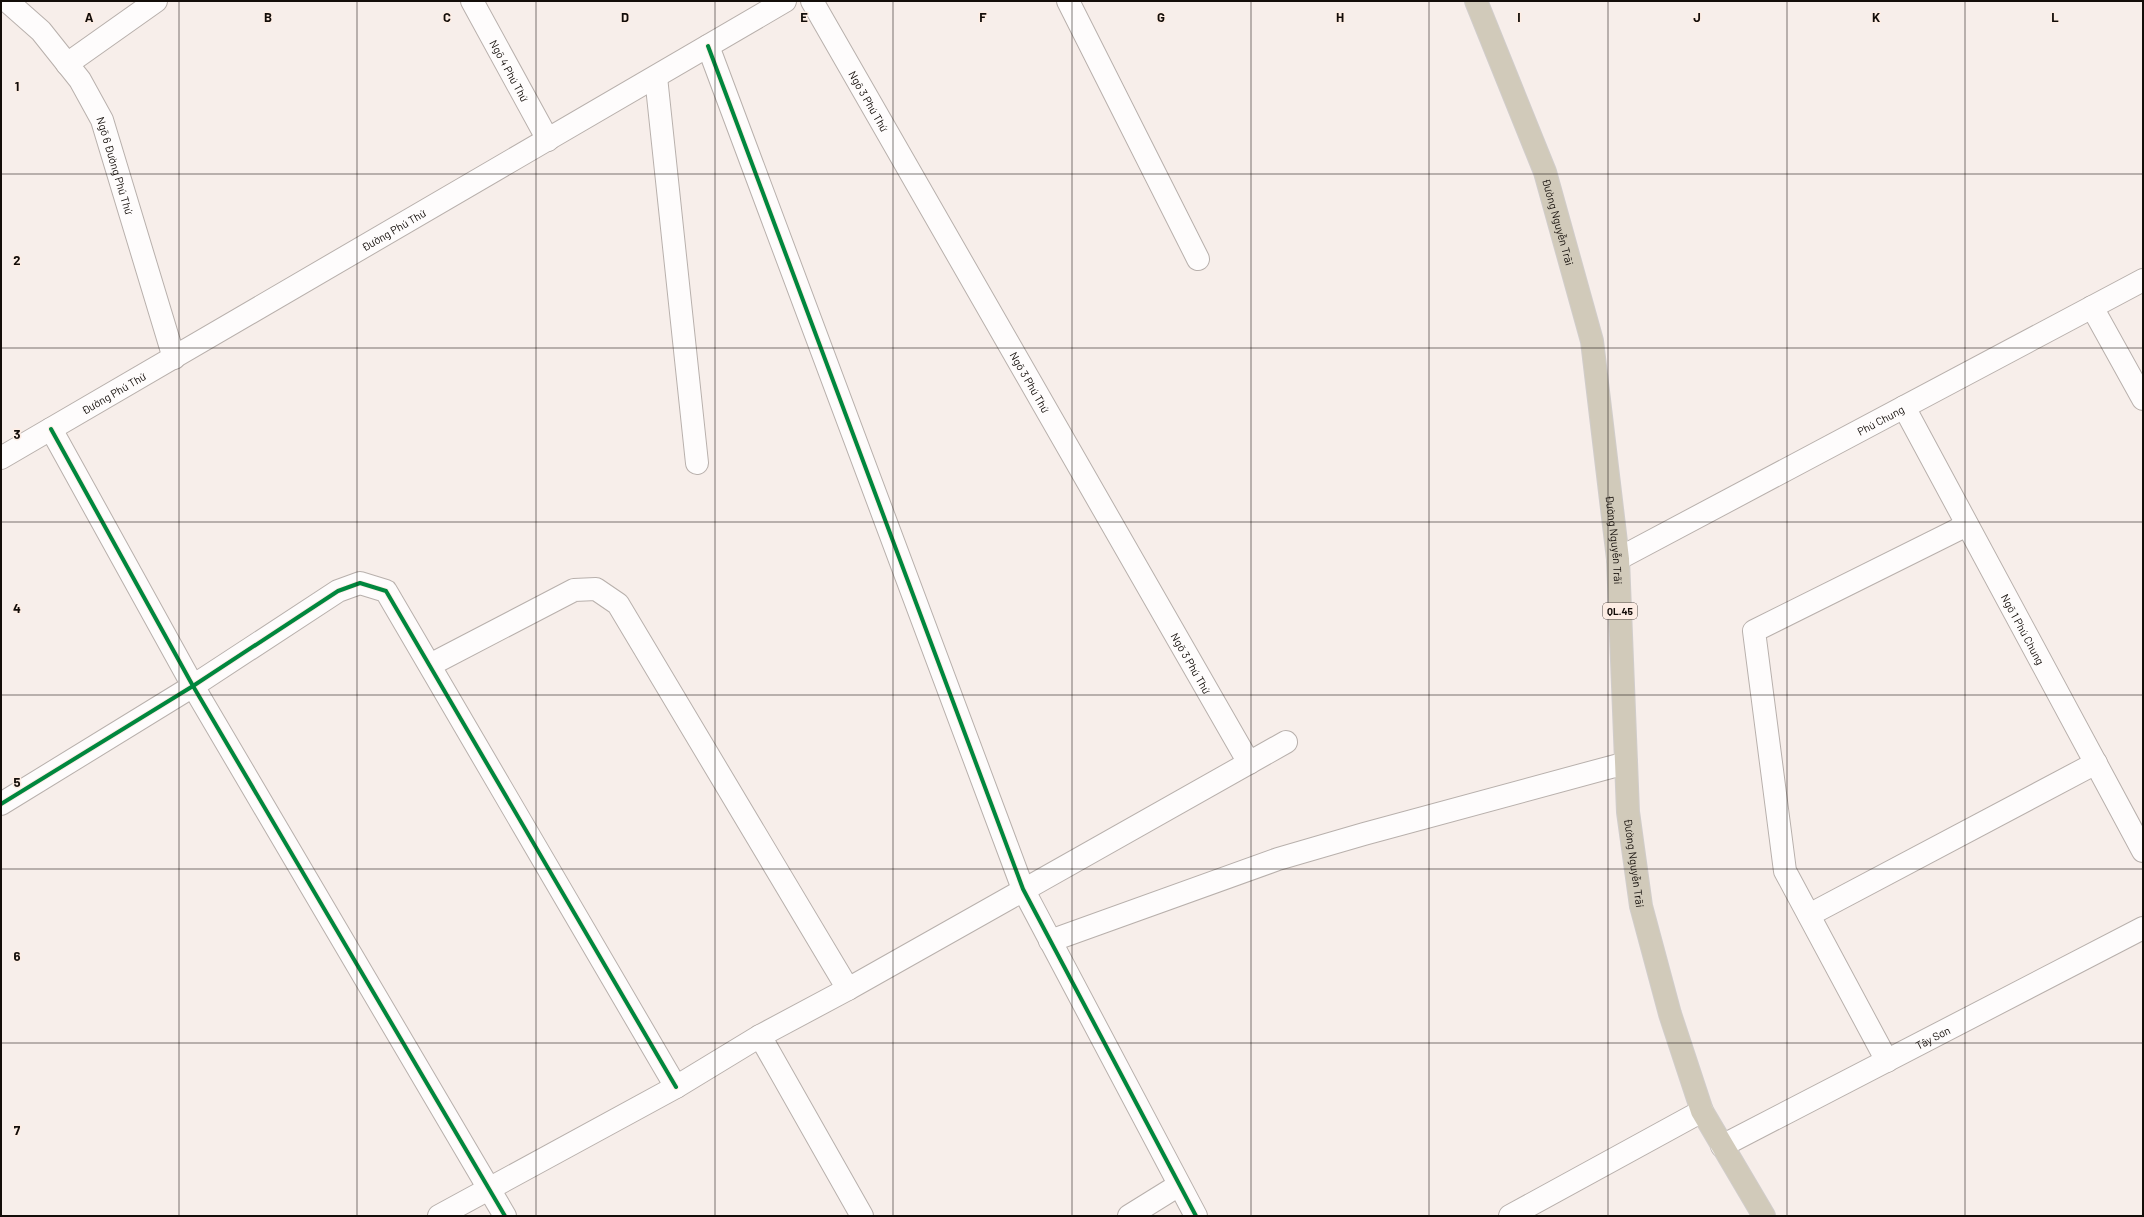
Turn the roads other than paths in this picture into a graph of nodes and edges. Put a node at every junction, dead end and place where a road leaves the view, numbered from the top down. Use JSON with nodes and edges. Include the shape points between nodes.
{"nodes":[{"id":1,"x":7,"y":1,"type":"edge"},
{"id":2,"x":155,"y":1,"type":"edge"},
{"id":3,"x":472,"y":1,"type":"edge"},
{"id":4,"x":785,"y":1,"type":"edge"},
{"id":5,"x":812,"y":1,"type":"edge"},
{"id":6,"x":1068,"y":1,"type":"edge"},
{"id":7,"x":1476,"y":1,"type":"edge"},
{"id":8,"x":708,"y":46,"type":"junction"},
{"id":9,"x":67,"y":64,"type":"junction"},
{"id":10,"x":656,"y":77,"type":"junction"},
{"id":11,"x":548,"y":140,"type":"junction"},
{"id":12,"x":1198,"y":259,"type":"dead end"},
{"id":13,"x":2143,"y":280,"type":"edge"},
{"id":14,"x":2092,"y":307,"type":"junction"},
{"id":15,"x":174,"y":358,"type":"junction"},
{"id":16,"x":2143,"y":399,"type":"edge"},
{"id":17,"x":1904,"y":407,"type":"junction"},
{"id":18,"x":51,"y":429,"type":"junction"},
{"id":19,"x":1,"y":458,"type":"edge"},
{"id":20,"x":698,"y":462,"type":"dead end"},
{"id":21,"x":1967,"y":525,"type":"junction"},
{"id":22,"x":1618,"y":559,"type":"junction"},
{"id":23,"x":430,"y":665,"type":"junction"},
{"id":24,"x":193,"y":686,"type":"junction"},
{"id":25,"x":1286,"y":742,"type":"dead end"},
{"id":26,"x":1249,"y":763,"type":"junction"},
{"id":27,"x":1626,"y":763,"type":"junction"},
{"id":28,"x":2096,"y":763,"type":"junction"},
{"id":29,"x":1,"y":804,"type":"edge"},
{"id":30,"x":2143,"y":851,"type":"edge"},
{"id":31,"x":1023,"y":889,"type":"junction"},
{"id":32,"x":1809,"y":915,"type":"junction"},
{"id":33,"x":2143,"y":928,"type":"edge"},
{"id":34,"x":1050,"y":941,"type":"junction"},
{"id":35,"x":848,"y":989,"type":"junction"},
{"id":36,"x":760,"y":1036,"type":"junction"},
{"id":37,"x":1887,"y":1060,"type":"junction"},
{"id":38,"x":676,"y":1087,"type":"junction"},
{"id":39,"x":1702,"y":1111,"type":"junction"},
{"id":40,"x":1722,"y":1146,"type":"junction"},
{"id":41,"x":1180,"y":1185,"type":"junction"},
{"id":42,"x":489,"y":1188,"type":"junction"},
{"id":43,"x":439,"y":1216,"type":"edge"},
{"id":44,"x":505,"y":1216,"type":"edge"},
{"id":45,"x":862,"y":1216,"type":"edge"},
{"id":46,"x":1129,"y":1216,"type":"edge"},
{"id":47,"x":1196,"y":1216,"type":"edge"},
{"id":48,"x":1510,"y":1216,"type":"edge"},
{"id":49,"x":1764,"y":1216,"type":"edge"}],
"edges":[{"from":1,"to":9,"type":"street","name":"Ngõ 6 Đường Phú Thứ","via":[[41,31]]},
{"from":2,"to":9,"type":"street"},
{"from":3,"to":11,"type":"street","name":"Ngõ 4 Phú Thứ"},
{"from":4,"to":8,"type":"street","name":"Đường Phú Thứ"},
{"from":5,"to":26,"type":"street","name":"Ngõ 3 Phú Thứ"},
{"from":6,"to":12,"type":"street"},
{"from":7,"to":22,"type":"highway","name":"Đường Nguyễn Trãi","number":"QL.45","via":[[1545,172],[1592,341]]},
{"from":8,"to":10,"type":"street","name":"Đường Phú Thứ"},
{"from":8,"to":31,"type":"street"},
{"from":9,"to":15,"type":"street","name":"Ngõ 6 Đường Phú Thứ","via":[[80,80],[102,120]]},
{"from":10,"to":11,"type":"street","name":"Đường Phú Thứ"},
{"from":10,"to":20,"type":"street"},
{"from":11,"to":15,"type":"street","name":"Đường Phú Thứ"},
{"from":13,"to":14,"type":"street","name":"Phú Chung"},
{"from":14,"to":16,"type":"street"},
{"from":14,"to":17,"type":"street","name":"Phú Chung"},
{"from":15,"to":18,"type":"street","name":"Đường Phú Thứ"},
{"from":17,"to":21,"type":"street","name":"Ngõ 1 Phú Chung"},
{"from":17,"to":22,"type":"street","name":"Phú Chung"},
{"from":18,"to":19,"type":"street","name":"Đường Phú Thứ"},
{"from":18,"to":24,"type":"street"},
{"from":21,"to":28,"type":"street","name":"Ngõ 1 Phú Chung"},
{"from":21,"to":32,"type":"street","via":[[1754,631],[1785,871]]},
{"from":22,"to":27,"type":"highway","name":"Đường Nguyễn Trãi","number":"QL.45"},
{"from":23,"to":24,"type":"street","via":[[386,590],[360,583],[338,591]]},
{"from":23,"to":35,"type":"street","via":[[574,590],[596,589],[618,604]]},
{"from":23,"to":38,"type":"street"},
{"from":24,"to":29,"type":"street"},
{"from":24,"to":42,"type":"street"},
{"from":25,"to":26,"type":"street"},
{"from":26,"to":31,"type":"street"},
{"from":27,"to":34,"type":"street","via":[[1278,859]]},
{"from":27,"to":39,"type":"highway","name":"Đường Nguyễn Trãi","number":"QL.45","via":[[1628,812],[1641,906],[1670,1014]]},
{"from":28,"to":30,"type":"street","name":"Ngõ 1 Phú Chung"},
{"from":28,"to":32,"type":"street"},
{"from":31,"to":34,"type":"street"},
{"from":31,"to":35,"type":"street"},
{"from":32,"to":37,"type":"street"},
{"from":33,"to":37,"type":"street","name":"Tây Sơn"},
{"from":34,"to":41,"type":"street"},
{"from":35,"to":36,"type":"street"},
{"from":36,"to":38,"type":"street"},
{"from":36,"to":45,"type":"street"},
{"from":37,"to":40,"type":"street","name":"Tây Sơn"},
{"from":38,"to":42,"type":"street"},
{"from":39,"to":40,"type":"highway","name":"Đường Nguyễn Trãi","number":"QL.45"},
{"from":39,"to":48,"type":"street"},
{"from":40,"to":49,"type":"highway","name":"Đường Nguyễn Trãi","number":"QL.45"},
{"from":41,"to":46,"type":"street"},
{"from":41,"to":47,"type":"street"},
{"from":42,"to":43,"type":"street"},
{"from":42,"to":44,"type":"street"}]}
